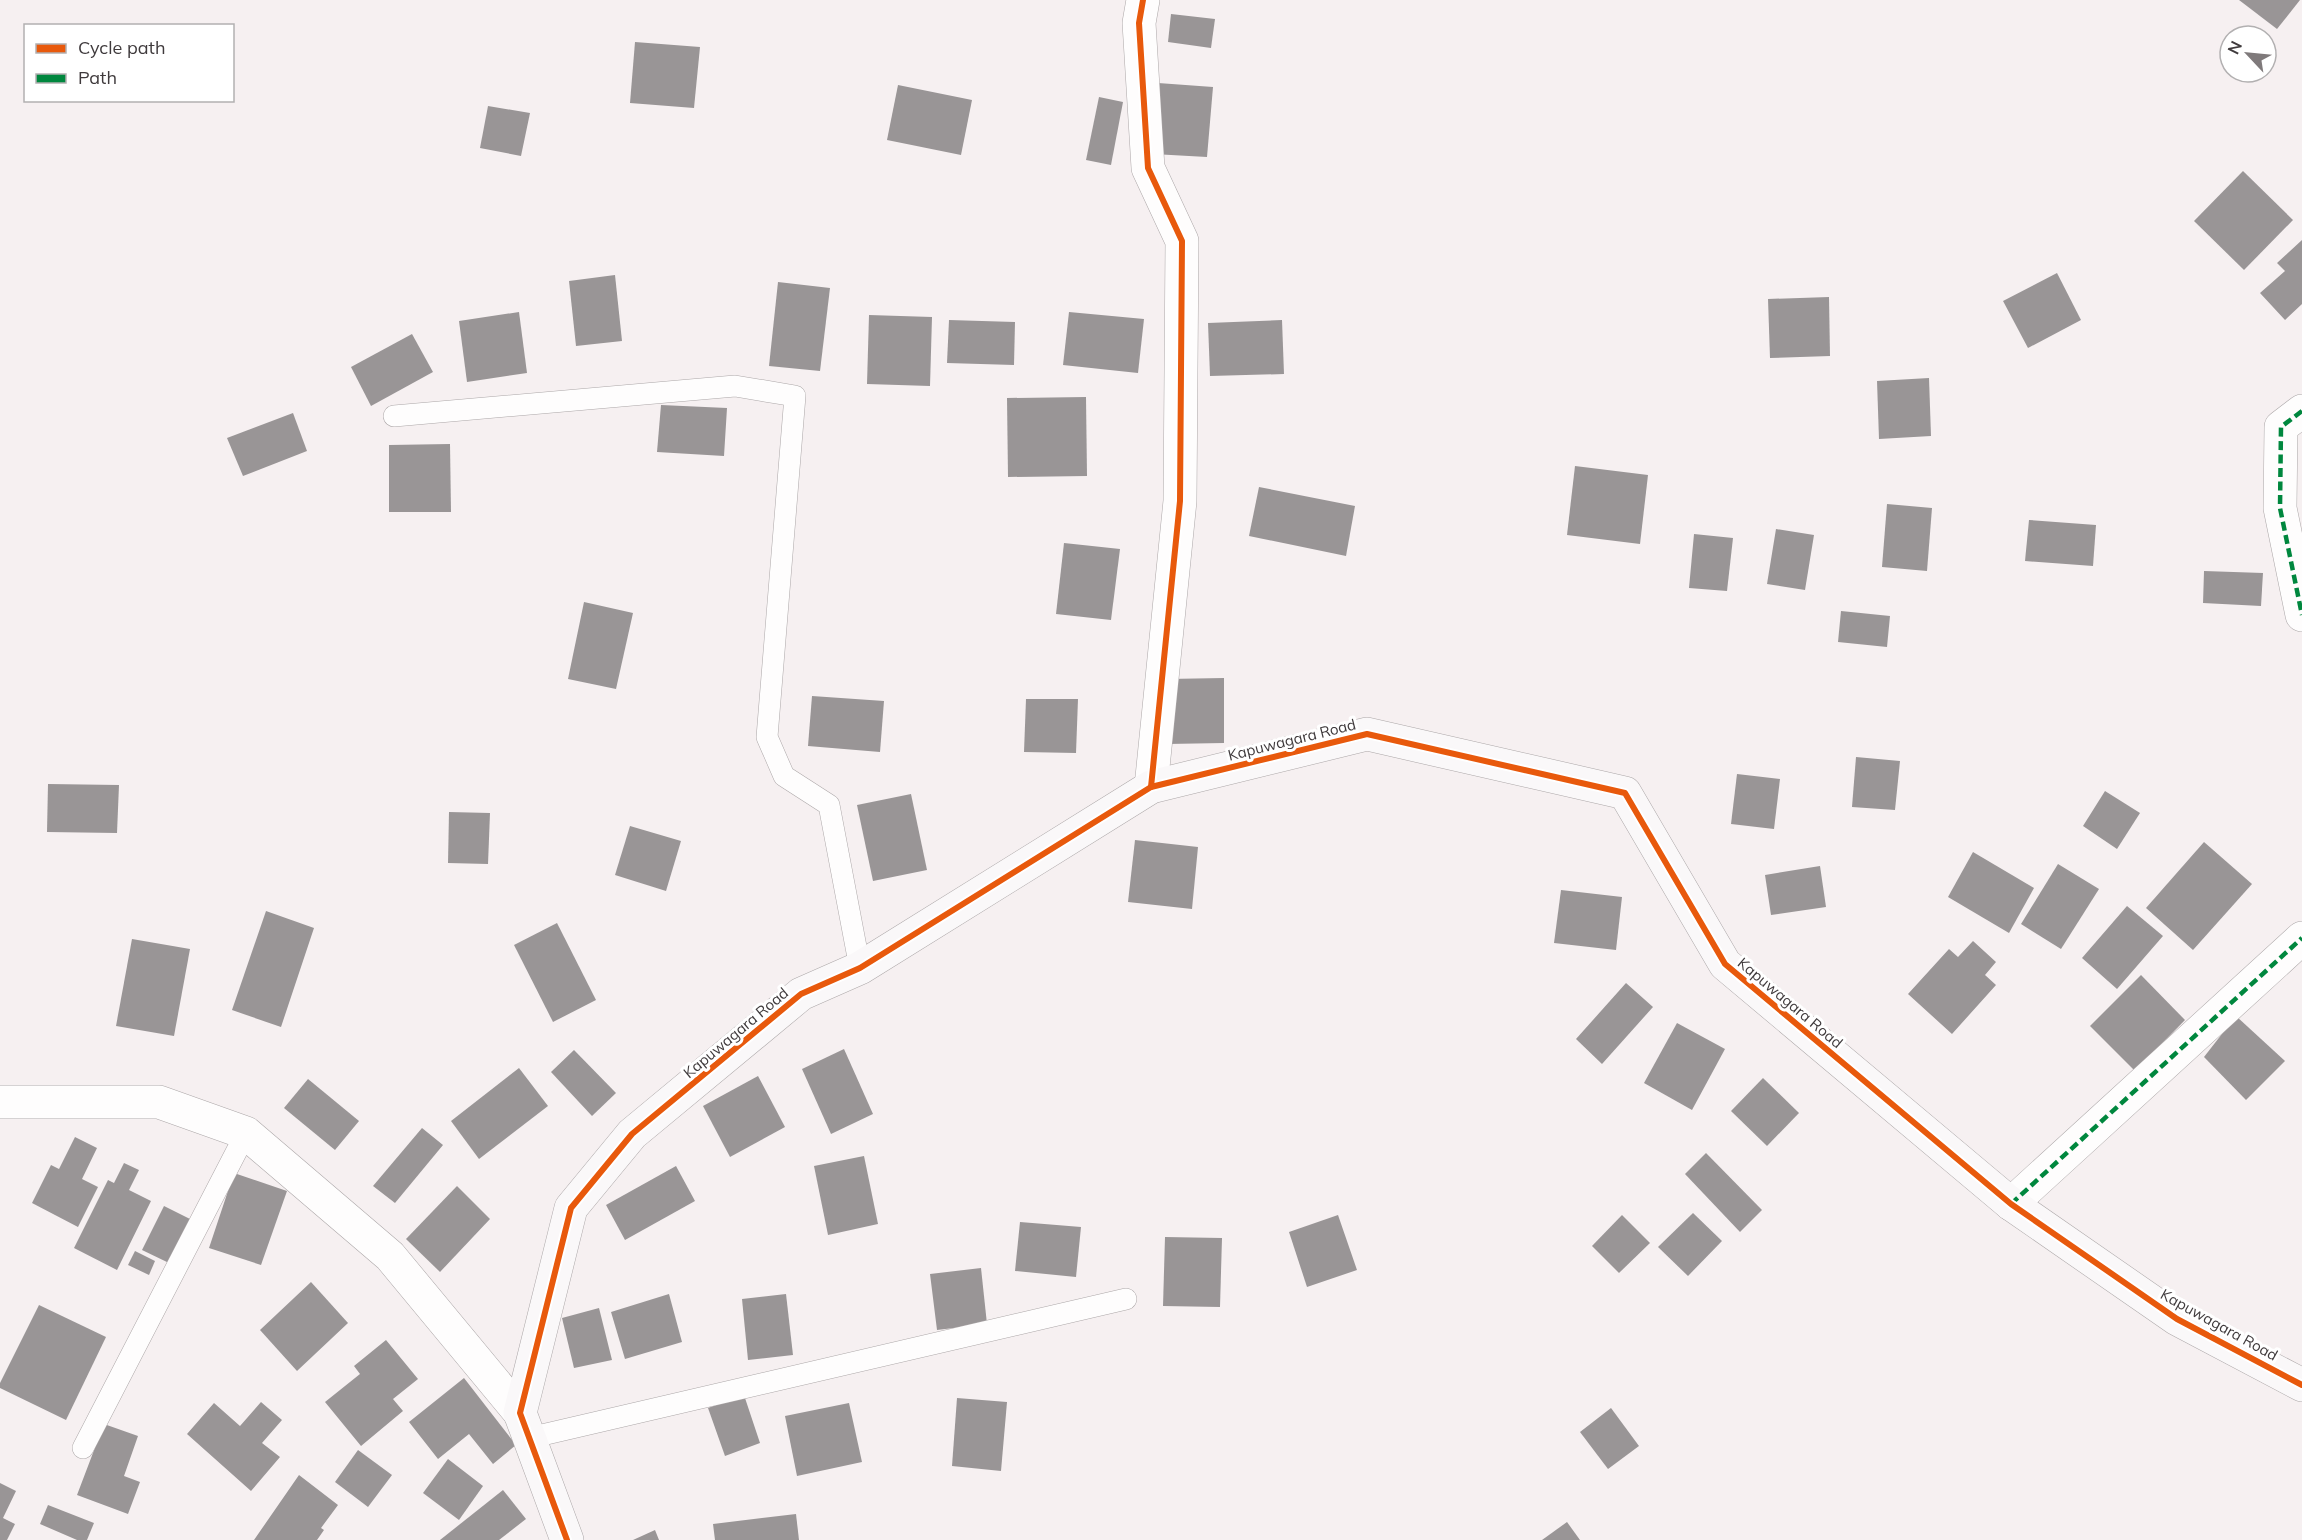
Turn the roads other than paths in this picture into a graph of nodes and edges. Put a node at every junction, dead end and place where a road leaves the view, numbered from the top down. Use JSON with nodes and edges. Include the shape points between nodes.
{"nodes":[{"id":1,"x":1143,"y":0,"type":"edge"},
{"id":2,"x":2302,"y":411,"type":"edge"},
{"id":3,"x":394,"y":416,"type":"dead end"},
{"id":4,"x":2302,"y":615,"type":"edge"},
{"id":5,"x":1151,"y":786,"type":"junction"},
{"id":6,"x":2302,"y":938,"type":"edge"},
{"id":7,"x":860,"y":968,"type":"junction"},
{"id":8,"x":0,"y":1102,"type":"edge"},
{"id":9,"x":246,"y":1133,"type":"junction"},
{"id":10,"x":2011,"y":1204,"type":"junction"},
{"id":11,"x":1126,"y":1299,"type":"dead end"},
{"id":12,"x":2302,"y":1384,"type":"edge"},
{"id":13,"x":524,"y":1425,"type":"junction"},
{"id":14,"x":83,"y":1448,"type":"dead end"},
{"id":15,"x":567,"y":1540,"type":"edge"}],
"edges":[{"from":1,"to":5,"type":"street","via":[[1139,23],[1148,168],[1182,241],[1180,501]]},
{"from":2,"to":4,"type":"street","via":[[2281,427],[2280,508]]},
{"from":3,"to":7,"type":"lane","via":[[735,386],[795,396],[767,736],[784,776],[829,805]]},
{"from":5,"to":7,"type":"street","name":"Kapuwagara Road"},
{"from":5,"to":10,"type":"street","name":"Kapuwagara Road","via":[[1367,734],[1625,794],[1725,964]]},
{"from":6,"to":10,"type":"street"},
{"from":7,"to":13,"type":"street","name":"Kapuwagara Road","via":[[801,994],[632,1134],[571,1209]]},
{"from":8,"to":9,"type":"street","via":[[159,1102]]},
{"from":9,"to":13,"type":"street","via":[[390,1256]]},
{"from":9,"to":14,"type":"lane"},
{"from":10,"to":12,"type":"street","name":"Kapuwagara Road","via":[[2177,1319]]},
{"from":11,"to":13,"type":"lane"},
{"from":13,"to":15,"type":"street"}]}
